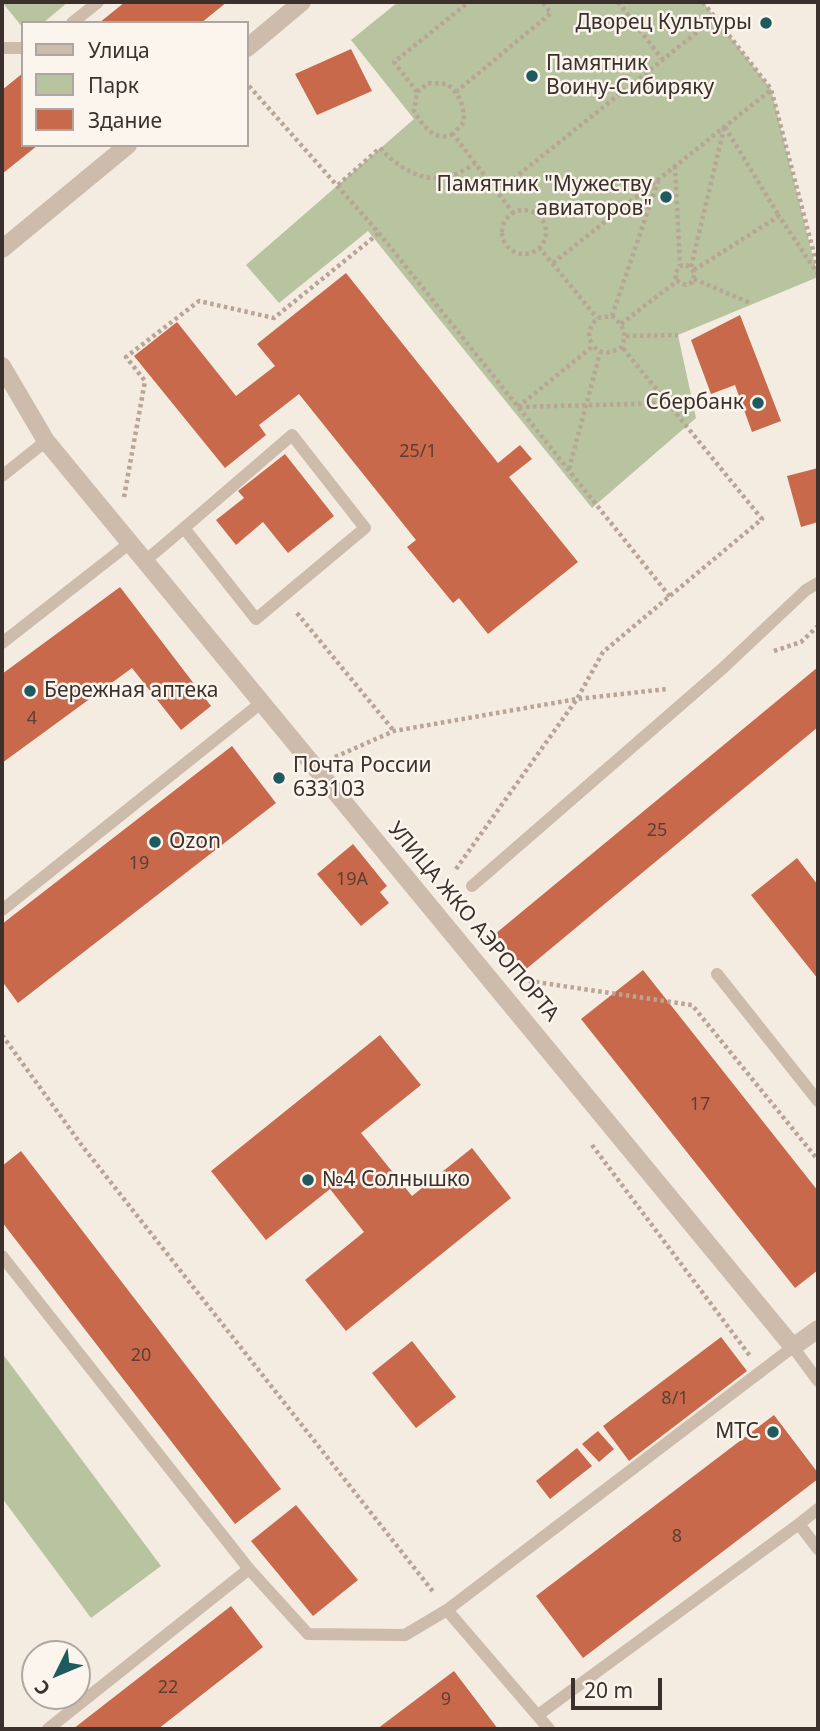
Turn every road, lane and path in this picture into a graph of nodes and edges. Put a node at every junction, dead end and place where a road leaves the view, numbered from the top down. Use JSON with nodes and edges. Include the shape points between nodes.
{"nodes":[{"id":1,"x":98,"y":2,"type":"edge"},
{"id":2,"x":302,"y":2,"type":"edge"},
{"id":3,"x":469,"y":2,"type":"edge"},
{"id":4,"x":542,"y":2,"type":"edge"},
{"id":5,"x":618,"y":2,"type":"edge"},
{"id":6,"x":703,"y":2,"type":"edge"},
{"id":7,"x":715,"y":18,"type":"junction"},
{"id":8,"x":74,"y":21,"type":"edge"},
{"id":9,"x":248,"y":47,"type":"edge"},
{"id":10,"x":2,"y":48,"type":"edge"},
{"id":11,"x":21,"y":48,"type":"edge"},
{"id":12,"x":663,"y":60,"type":"junction"},
{"id":13,"x":249,"y":86,"type":"dead end"},
{"id":14,"x":771,"y":89,"type":"junction"},
{"id":15,"x":417,"y":92,"type":"junction"},
{"id":16,"x":456,"y":92,"type":"junction"},
{"id":17,"x":724,"y":127,"type":"junction"},
{"id":18,"x":453,"y":134,"type":"junction"},
{"id":19,"x":123,"y":147,"type":"edge"},
{"id":20,"x":475,"y":163,"type":"junction"},
{"id":21,"x":675,"y":166,"type":"junction"},
{"id":22,"x":659,"y":178,"type":"junction"},
{"id":23,"x":338,"y":185,"type":"junction"},
{"id":24,"x":497,"y":192,"type":"junction"},
{"id":25,"x":514,"y":214,"type":"junction"},
{"id":26,"x":779,"y":216,"type":"junction"},
{"id":27,"x":379,"y":233,"type":"junction"},
{"id":28,"x":539,"y":247,"type":"junction"},
{"id":29,"x":2,"y":249,"type":"edge"},
{"id":30,"x":552,"y":264,"type":"junction"},
{"id":31,"x":680,"y":266,"type":"junction"},
{"id":32,"x":692,"y":268,"type":"junction"},
{"id":33,"x":818,"y":271,"type":"edge"},
{"id":34,"x":694,"y":279,"type":"junction"},
{"id":35,"x":677,"y":281,"type":"junction"},
{"id":36,"x":750,"y":303,"type":"dead end"},
{"id":37,"x":612,"y":316,"type":"junction"},
{"id":38,"x":597,"y":318,"type":"junction"},
{"id":39,"x":621,"y":324,"type":"junction"},
{"id":40,"x":678,"y":335,"type":"dead end"},
{"id":41,"x":626,"y":336,"type":"junction"},
{"id":42,"x":593,"y":346,"type":"junction"},
{"id":43,"x":622,"y":347,"type":"junction"},
{"id":44,"x":600,"y":353,"type":"junction"},
{"id":45,"x":2,"y":366,"type":"edge"},
{"id":46,"x":668,"y":403,"type":"junction"},
{"id":47,"x":586,"y":404,"type":"junction"},
{"id":48,"x":518,"y":407,"type":"junction"},
{"id":49,"x":46,"y":441,"type":"junction"},
{"id":50,"x":568,"y":470,"type":"junction"},
{"id":51,"x":2,"y":476,"type":"edge"},
{"id":52,"x":124,"y":498,"type":"dead end"},
{"id":53,"x":184,"y":528,"type":"junction"},
{"id":54,"x":130,"y":543,"type":"junction"},
{"id":55,"x":145,"y":561,"type":"junction"},
{"id":56,"x":818,"y":583,"type":"edge"},
{"id":57,"x":671,"y":598,"type":"junction"},
{"id":58,"x":293,"y":608,"type":"dead end"},
{"id":59,"x":2,"y":643,"type":"edge"},
{"id":60,"x":677,"y":687,"type":"dead end"},
{"id":61,"x":577,"y":699,"type":"junction"},
{"id":62,"x":261,"y":703,"type":"junction"},
{"id":63,"x":394,"y":731,"type":"junction"},
{"id":64,"x":318,"y":771,"type":"junction"},
{"id":65,"x":453,"y":874,"type":"dead end"},
{"id":66,"x":472,"y":887,"type":"dead end"},
{"id":67,"x":2,"y":910,"type":"edge"},
{"id":68,"x":717,"y":974,"type":"dead end"},
{"id":69,"x":516,"y":979,"type":"dead end"},
{"id":70,"x":2,"y":1035,"type":"edge"},
{"id":71,"x":818,"y":1101,"type":"edge"},
{"id":72,"x":818,"y":1160,"type":"edge"},
{"id":73,"x":2,"y":1256,"type":"edge"},
{"id":74,"x":818,"y":1329,"type":"edge"},
{"id":75,"x":793,"y":1346,"type":"junction"},
{"id":76,"x":818,"y":1381,"type":"edge"},
{"id":77,"x":818,"y":1509,"type":"edge"},
{"id":78,"x":799,"y":1524,"type":"junction"},
{"id":79,"x":818,"y":1549,"type":"edge"},
{"id":80,"x":249,"y":1569,"type":"junction"},
{"id":81,"x":447,"y":1610,"type":"junction"},
{"id":82,"x":538,"y":1715,"type":"junction"},
{"id":83,"x":48,"y":1729,"type":"edge"},
{"id":84,"x":549,"y":1729,"type":"edge"}],
"edges":[{"from":1,"to":8,"type":"lane"},
{"from":2,"to":9,"type":"street"},
{"from":3,"to":15,"type":"path","via":[[394,62]]},
{"from":4,"to":16,"type":"path","via":[[551,13]]},
{"from":5,"to":12,"type":"path"},
{"from":6,"to":7,"type":"path"},
{"from":7,"to":12,"type":"path"},
{"from":7,"to":14,"type":"path"},
{"from":10,"to":11,"type":"lane"},
{"from":12,"to":24,"type":"path"},
{"from":13,"to":23,"type":"path"},
{"from":14,"to":17,"type":"path"},
{"from":14,"to":33,"type":"path"},
{"from":15,"to":16,"type":"path","via":[[434,81]]},
{"from":15,"to":18,"type":"path","via":[[414,111],[424,127],[440,137]]},
{"from":16,"to":18,"type":"path","via":[[464,122]]},
{"from":17,"to":21,"type":"path"},
{"from":17,"to":26,"type":"path"},
{"from":17,"to":32,"type":"path"},
{"from":18,"to":20,"type":"path"},
{"from":19,"to":29,"type":"street"},
{"from":20,"to":23,"type":"path","via":[[449,177],[422,179],[403,170],[380,148]]},
{"from":20,"to":24,"type":"path"},
{"from":21,"to":22,"type":"path"},
{"from":21,"to":31,"type":"path"},
{"from":22,"to":30,"type":"path"},
{"from":22,"to":37,"type":"path"},
{"from":23,"to":27,"type":"path"},
{"from":24,"to":25,"type":"path"},
{"from":25,"to":28,"type":"path","via":[[536,211],[546,224],[544,243]]},
{"from":25,"to":28,"type":"path","via":[[503,223],[502,238],[514,253],[532,253]]},
{"from":26,"to":32,"type":"path"},
{"from":26,"to":33,"type":"path"},
{"from":27,"to":48,"type":"path"},
{"from":27,"to":52,"type":"path","via":[[274,318],[199,301],[126,357],[145,381]]},
{"from":28,"to":30,"type":"path"},
{"from":30,"to":38,"type":"path"},
{"from":31,"to":32,"type":"path"},
{"from":31,"to":35,"type":"path"},
{"from":32,"to":34,"type":"path"},
{"from":34,"to":35,"type":"path","via":[[687,285]]},
{"from":34,"to":36,"type":"path"},
{"from":35,"to":39,"type":"path"},
{"from":37,"to":38,"type":"path"},
{"from":37,"to":39,"type":"path"},
{"from":38,"to":42,"type":"path","via":[[589,329]]},
{"from":39,"to":41,"type":"path"},
{"from":40,"to":41,"type":"path"},
{"from":41,"to":43,"type":"path"},
{"from":42,"to":44,"type":"path"},
{"from":42,"to":48,"type":"path"},
{"from":43,"to":44,"type":"path"},
{"from":43,"to":46,"type":"path"},
{"from":44,"to":47,"type":"path"},
{"from":45,"to":49,"type":"street","name":"УЛИЦА ЖКО АЭРОПОРТА"},
{"from":46,"to":47,"type":"path"},
{"from":46,"to":57,"type":"path","via":[[762,519]]},
{"from":47,"to":48,"type":"path"},
{"from":47,"to":50,"type":"path"},
{"from":48,"to":50,"type":"path"},
{"from":49,"to":51,"type":"lane"},
{"from":49,"to":54,"type":"street","name":"УЛИЦА ЖКО АЭРОПОРТА"},
{"from":50,"to":57,"type":"path"},
{"from":53,"to":53,"type":"lane","via":[[256,619],[365,528],[292,435]]},
{"from":53,"to":55,"type":"lane"},
{"from":54,"to":55,"type":"street","name":"УЛИЦА ЖКО АЭРОПОРТА"},
{"from":54,"to":59,"type":"lane"},
{"from":55,"to":62,"type":"street","name":"УЛИЦА ЖКО АЭРОПОРТА"},
{"from":56,"to":66,"type":"lane"},
{"from":57,"to":61,"type":"path","via":[[603,652]]},
{"from":58,"to":63,"type":"path"},
{"from":60,"to":61,"type":"path"},
{"from":61,"to":63,"type":"path"},
{"from":61,"to":65,"type":"path"},
{"from":62,"to":64,"type":"street","name":"УЛИЦА ЖКО АЭРОПОРТА"},
{"from":62,"to":67,"type":"lane"},
{"from":63,"to":64,"type":"path","via":[[334,758]]},
{"from":64,"to":75,"type":"street","name":"УЛИЦА ЖКО АЭРОПОРТА"},
{"from":68,"to":71,"type":"lane"},
{"from":69,"to":72,"type":"path","via":[[692,1005]]},
{"from":70,"to":81,"type":"path","via":[[83,1147]]},
{"from":73,"to":80,"type":"lane"},
{"from":74,"to":75,"type":"street"},
{"from":75,"to":76,"type":"lane"},
{"from":75,"to":81,"type":"lane"},
{"from":77,"to":78,"type":"lane"},
{"from":78,"to":79,"type":"lane"},
{"from":78,"to":82,"type":"lane"},
{"from":80,"to":81,"type":"lane","via":[[308,1634],[405,1635]]},
{"from":80,"to":83,"type":"lane"},
{"from":81,"to":82,"type":"lane"},
{"from":82,"to":84,"type":"lane"}]}
